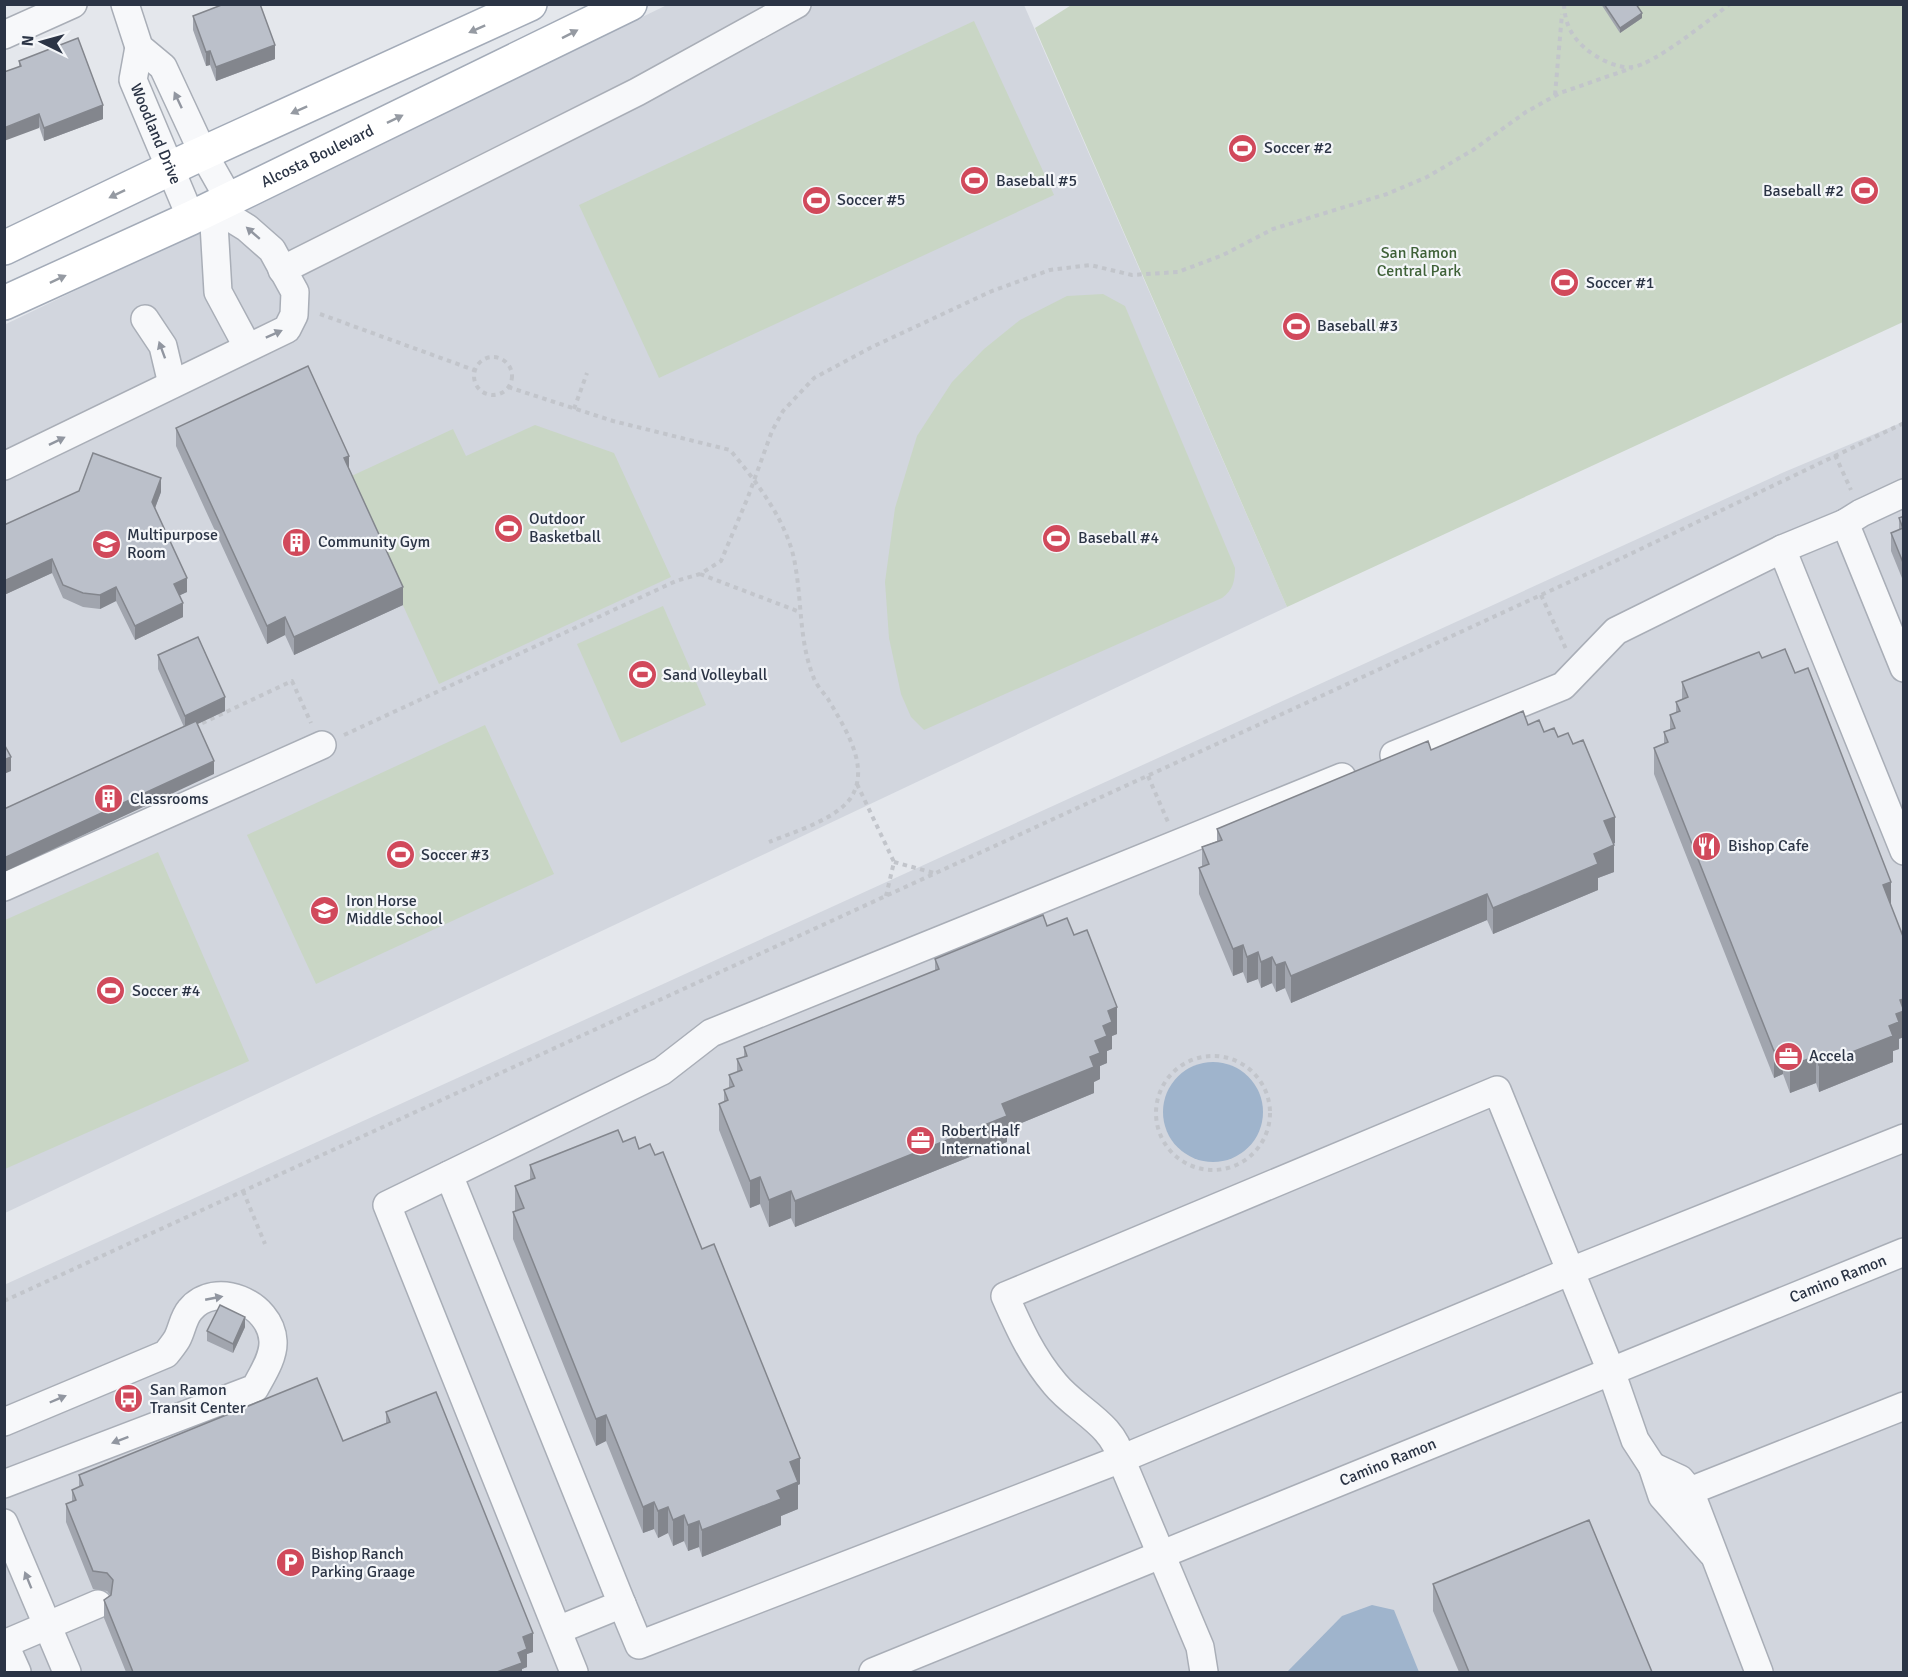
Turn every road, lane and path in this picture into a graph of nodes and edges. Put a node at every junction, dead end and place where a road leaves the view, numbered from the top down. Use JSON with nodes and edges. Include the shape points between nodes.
{"nodes":[{"id":1,"x":73,"y":4,"type":"edge"},
{"id":2,"x":125,"y":4,"type":"edge"},
{"id":3,"x":530,"y":4,"type":"edge"},
{"id":4,"x":630,"y":4,"type":"edge"},
{"id":5,"x":797,"y":4,"type":"edge"},
{"id":6,"x":1564,"y":4,"type":"edge"},
{"id":7,"x":1730,"y":4,"type":"edge"},
{"id":8,"x":4,"y":35,"type":"edge"},
{"id":9,"x":140,"y":46,"type":"junction"},
{"id":10,"x":1632,"y":68,"type":"junction"},
{"id":11,"x":1555,"y":96,"type":"junction"},
{"id":12,"x":203,"y":153,"type":"junction"},
{"id":13,"x":170,"y":169,"type":"junction"},
{"id":14,"x":211,"y":208,"type":"junction"},
{"id":15,"x":4,"y":248,"type":"edge"},
{"id":16,"x":282,"y":270,"type":"junction"},
{"id":17,"x":4,"y":303,"type":"edge"},
{"id":18,"x":294,"y":305,"type":"junction"},
{"id":19,"x":146,"y":319,"type":"dead end"},
{"id":20,"x":247,"y":346,"type":"junction"},
{"id":21,"x":474,"y":370,"type":"junction"},
{"id":22,"x":586,"y":373,"type":"dead end"},
{"id":23,"x":172,"y":384,"type":"junction"},
{"id":24,"x":508,"y":387,"type":"junction"},
{"id":25,"x":574,"y":409,"type":"junction"},
{"id":26,"x":1904,"y":423,"type":"edge"},
{"id":27,"x":1835,"y":455,"type":"junction"},
{"id":28,"x":4,"y":466,"type":"edge"},
{"id":29,"x":753,"y":480,"type":"junction"},
{"id":30,"x":1904,"y":494,"type":"edge"},
{"id":31,"x":1853,"y":518,"type":"junction"},
{"id":32,"x":1782,"y":549,"type":"junction"},
{"id":33,"x":700,"y":574,"type":"junction"},
{"id":34,"x":1542,"y":595,"type":"junction"},
{"id":35,"x":800,"y":612,"type":"junction"},
{"id":36,"x":1904,"y":668,"type":"edge"},
{"id":37,"x":1576,"y":672,"type":"junction"},
{"id":38,"x":186,"y":730,"type":"edge"},
{"id":39,"x":322,"y":745,"type":"junction"},
{"id":40,"x":1148,"y":776,"type":"junction"},
{"id":41,"x":856,"y":783,"type":"junction"},
{"id":42,"x":769,"y":842,"type":"dead end"},
{"id":43,"x":1178,"y":844,"type":"junction"},
{"id":44,"x":1904,"y":851,"type":"edge"},
{"id":45,"x":894,"y":862,"type":"junction"},
{"id":46,"x":936,"y":873,"type":"junction"},
{"id":47,"x":4,"y":887,"type":"edge"},
{"id":48,"x":886,"y":896,"type":"junction"},
{"id":49,"x":1904,"y":1138,"type":"edge"},
{"id":50,"x":1255,"y":1153,"type":"joint"},
{"id":51,"x":449,"y":1175,"type":"junction"},
{"id":52,"x":243,"y":1191,"type":"junction"},
{"id":53,"x":265,"y":1244,"type":"dead end"},
{"id":54,"x":1904,"y":1252,"type":"edge"},
{"id":55,"x":1571,"y":1271,"type":"junction"},
{"id":56,"x":4,"y":1301,"type":"edge"},
{"id":57,"x":1611,"y":1371,"type":"junction"},
{"id":58,"x":1904,"y":1406,"type":"edge"},
{"id":59,"x":4,"y":1422,"type":"edge"},
{"id":60,"x":1120,"y":1459,"type":"junction"},
{"id":61,"x":1652,"y":1466,"type":"junction"},
{"id":62,"x":4,"y":1484,"type":"edge"},
{"id":63,"x":1690,"y":1491,"type":"junction"},
{"id":64,"x":4,"y":1523,"type":"edge"},
{"id":65,"x":1161,"y":1553,"type":"junction"},
{"id":66,"x":1712,"y":1553,"type":"junction"},
{"id":67,"x":98,"y":1604,"type":"dead end"},
{"id":68,"x":622,"y":1604,"type":"junction"},
{"id":69,"x":46,"y":1625,"type":"junction"},
{"id":70,"x":558,"y":1630,"type":"junction"},
{"id":71,"x":5,"y":1644,"type":"edge"},
{"id":72,"x":17,"y":1672,"type":"edge"},
{"id":73,"x":66,"y":1672,"type":"edge"},
{"id":74,"x":574,"y":1672,"type":"edge"},
{"id":75,"x":873,"y":1672,"type":"edge"},
{"id":76,"x":1204,"y":1672,"type":"edge"},
{"id":77,"x":1760,"y":1672,"type":"edge"}],
"edges":[{"from":1,"to":8,"type":"street"},
{"from":2,"to":9,"type":"street","name":"Woodland Drive"},
{"from":3,"to":12,"type":"main road","one_way":true},
{"from":14,"to":4,"type":"main road","name":"Alcosta Boulevard","one_way":true},
{"from":5,"to":16,"type":"street","via":[[637,92]]},
{"from":6,"to":10,"type":"path","via":[[1564,18],[1574,38],[1589,52],[1612,64]]},
{"from":6,"to":11,"type":"path"},
{"from":7,"to":10,"type":"path","via":[[1649,62]]},
{"from":12,"to":9,"type":"street","name":"Woodland Drive","one_way":true,"via":[[163,68]]},
{"from":9,"to":13,"type":"street","name":"Woodland Drive","via":[[133,80]]},
{"from":10,"to":11,"type":"path"},
{"from":11,"to":29,"type":"path","via":[[1427,177],[1387,194],[1273,229],[1223,255],[1178,272],[1132,275],[1090,265],[1050,270],[992,291],[872,347],[814,378],[797,393],[772,431]]},
{"from":12,"to":13,"type":"main road"},
{"from":12,"to":14,"type":"street","name":"Woodland Drive"},
{"from":13,"to":14,"type":"street","name":"Woodland Drive"},
{"from":13,"to":15,"type":"main road","one_way":true},
{"from":16,"to":14,"type":"street","one_way":true,"via":[[272,250],[247,228]]},
{"from":17,"to":14,"type":"main road","name":"Alcosta Boulevard","one_way":true},
{"from":14,"to":20,"type":"street","via":[[218,292]]},
{"from":16,"to":18,"type":"street","via":[[295,292]]},
{"from":20,"to":18,"type":"street","one_way":true,"via":[[287,329]]},
{"from":18,"to":21,"type":"path"},
{"from":23,"to":19,"type":"street","one_way":true,"via":[[163,346]]},
{"from":20,"to":23,"type":"street"},
{"from":21,"to":24,"type":"path","via":[[474,383],[483,393],[496,395]]},
{"from":21,"to":24,"type":"path","via":[[487,357],[499,357],[511,370]]},
{"from":22,"to":25,"type":"path"},
{"from":28,"to":23,"type":"street","one_way":true},
{"from":24,"to":25,"type":"path"},
{"from":25,"to":29,"type":"path","via":[[730,450]]},
{"from":26,"to":27,"type":"path"},
{"from":27,"to":31,"type":"path"},
{"from":27,"to":34,"type":"path"},
{"from":29,"to":33,"type":"path","via":[[721,561]]},
{"from":29,"to":35,"type":"path","via":[[785,535],[795,561]]},
{"from":30,"to":31,"type":"street"},
{"from":31,"to":32,"type":"street"},
{"from":31,"to":36,"type":"street"},
{"from":32,"to":37,"type":"street","via":[[1616,631]]},
{"from":32,"to":44,"type":"street"},
{"from":33,"to":35,"type":"path"},
{"from":33,"to":39,"type":"path","via":[[676,581]]},
{"from":34,"to":37,"type":"path"},
{"from":34,"to":40,"type":"path"},
{"from":35,"to":41,"type":"path","via":[[814,680],[846,731],[856,756]]},
{"from":37,"to":43,"type":"street","via":[[1563,686]]},
{"from":38,"to":39,"type":"path","via":[[292,681]]},
{"from":39,"to":47,"type":"street"},
{"from":40,"to":43,"type":"path"},
{"from":40,"to":46,"type":"path"},
{"from":41,"to":42,"type":"path","via":[[846,805]]},
{"from":41,"to":45,"type":"path"},
{"from":43,"to":51,"type":"street","via":[[711,1033],[662,1071]]},
{"from":45,"to":46,"type":"path"},
{"from":45,"to":48,"type":"path"},
{"from":46,"to":48,"type":"path"},
{"from":48,"to":52,"type":"path"},
{"from":49,"to":55,"type":"street"},
{"from":50,"to":50,"type":"path","via":[[1242,1163],[1211,1171],[1180,1161],[1168,1150],[1158,1128],[1156,1104],[1171,1073],[1202,1056],[1238,1061],[1252,1071],[1270,1102],[1270,1121]]},
{"from":51,"to":68,"type":"street"},
{"from":51,"to":70,"type":"street","via":[[387,1205]]},
{"from":52,"to":53,"type":"path"},
{"from":52,"to":56,"type":"path"},
{"from":54,"to":57,"type":"street","name":"Camino Ramon"},
{"from":55,"to":57,"type":"street"},
{"from":55,"to":60,"type":"street"},
{"from":55,"to":60,"type":"street","via":[[1497,1090],[1005,1296],[1030,1353],[1062,1392],[1118,1444]]},
{"from":57,"to":61,"type":"street","via":[[1635,1440]]},
{"from":57,"to":65,"type":"street","name":"Camino Ramon"},
{"from":58,"to":63,"type":"street"},
{"from":59,"to":62,"type":"street","one_way":true,"via":[[166,1354],[190,1309],[207,1298],[235,1297],[253,1305],[266,1322],[273,1341],[255,1388]]},
{"from":60,"to":65,"type":"street"},
{"from":60,"to":68,"type":"street","via":[[639,1645]]},
{"from":61,"to":63,"type":"street","via":[[1680,1479]]},
{"from":61,"to":66,"type":"street","via":[[1662,1496]]},
{"from":63,"to":66,"type":"street"},
{"from":69,"to":64,"type":"street","one_way":true},
{"from":65,"to":75,"type":"street","name":"Camino Ramon"},
{"from":65,"to":76,"type":"street","via":[[1200,1647]]},
{"from":66,"to":77,"type":"street"},
{"from":67,"to":69,"type":"street"},
{"from":68,"to":70,"type":"street"},
{"from":69,"to":71,"type":"street"},
{"from":69,"to":73,"type":"street"},
{"from":70,"to":74,"type":"street"},
{"from":71,"to":72,"type":"street"}]}
